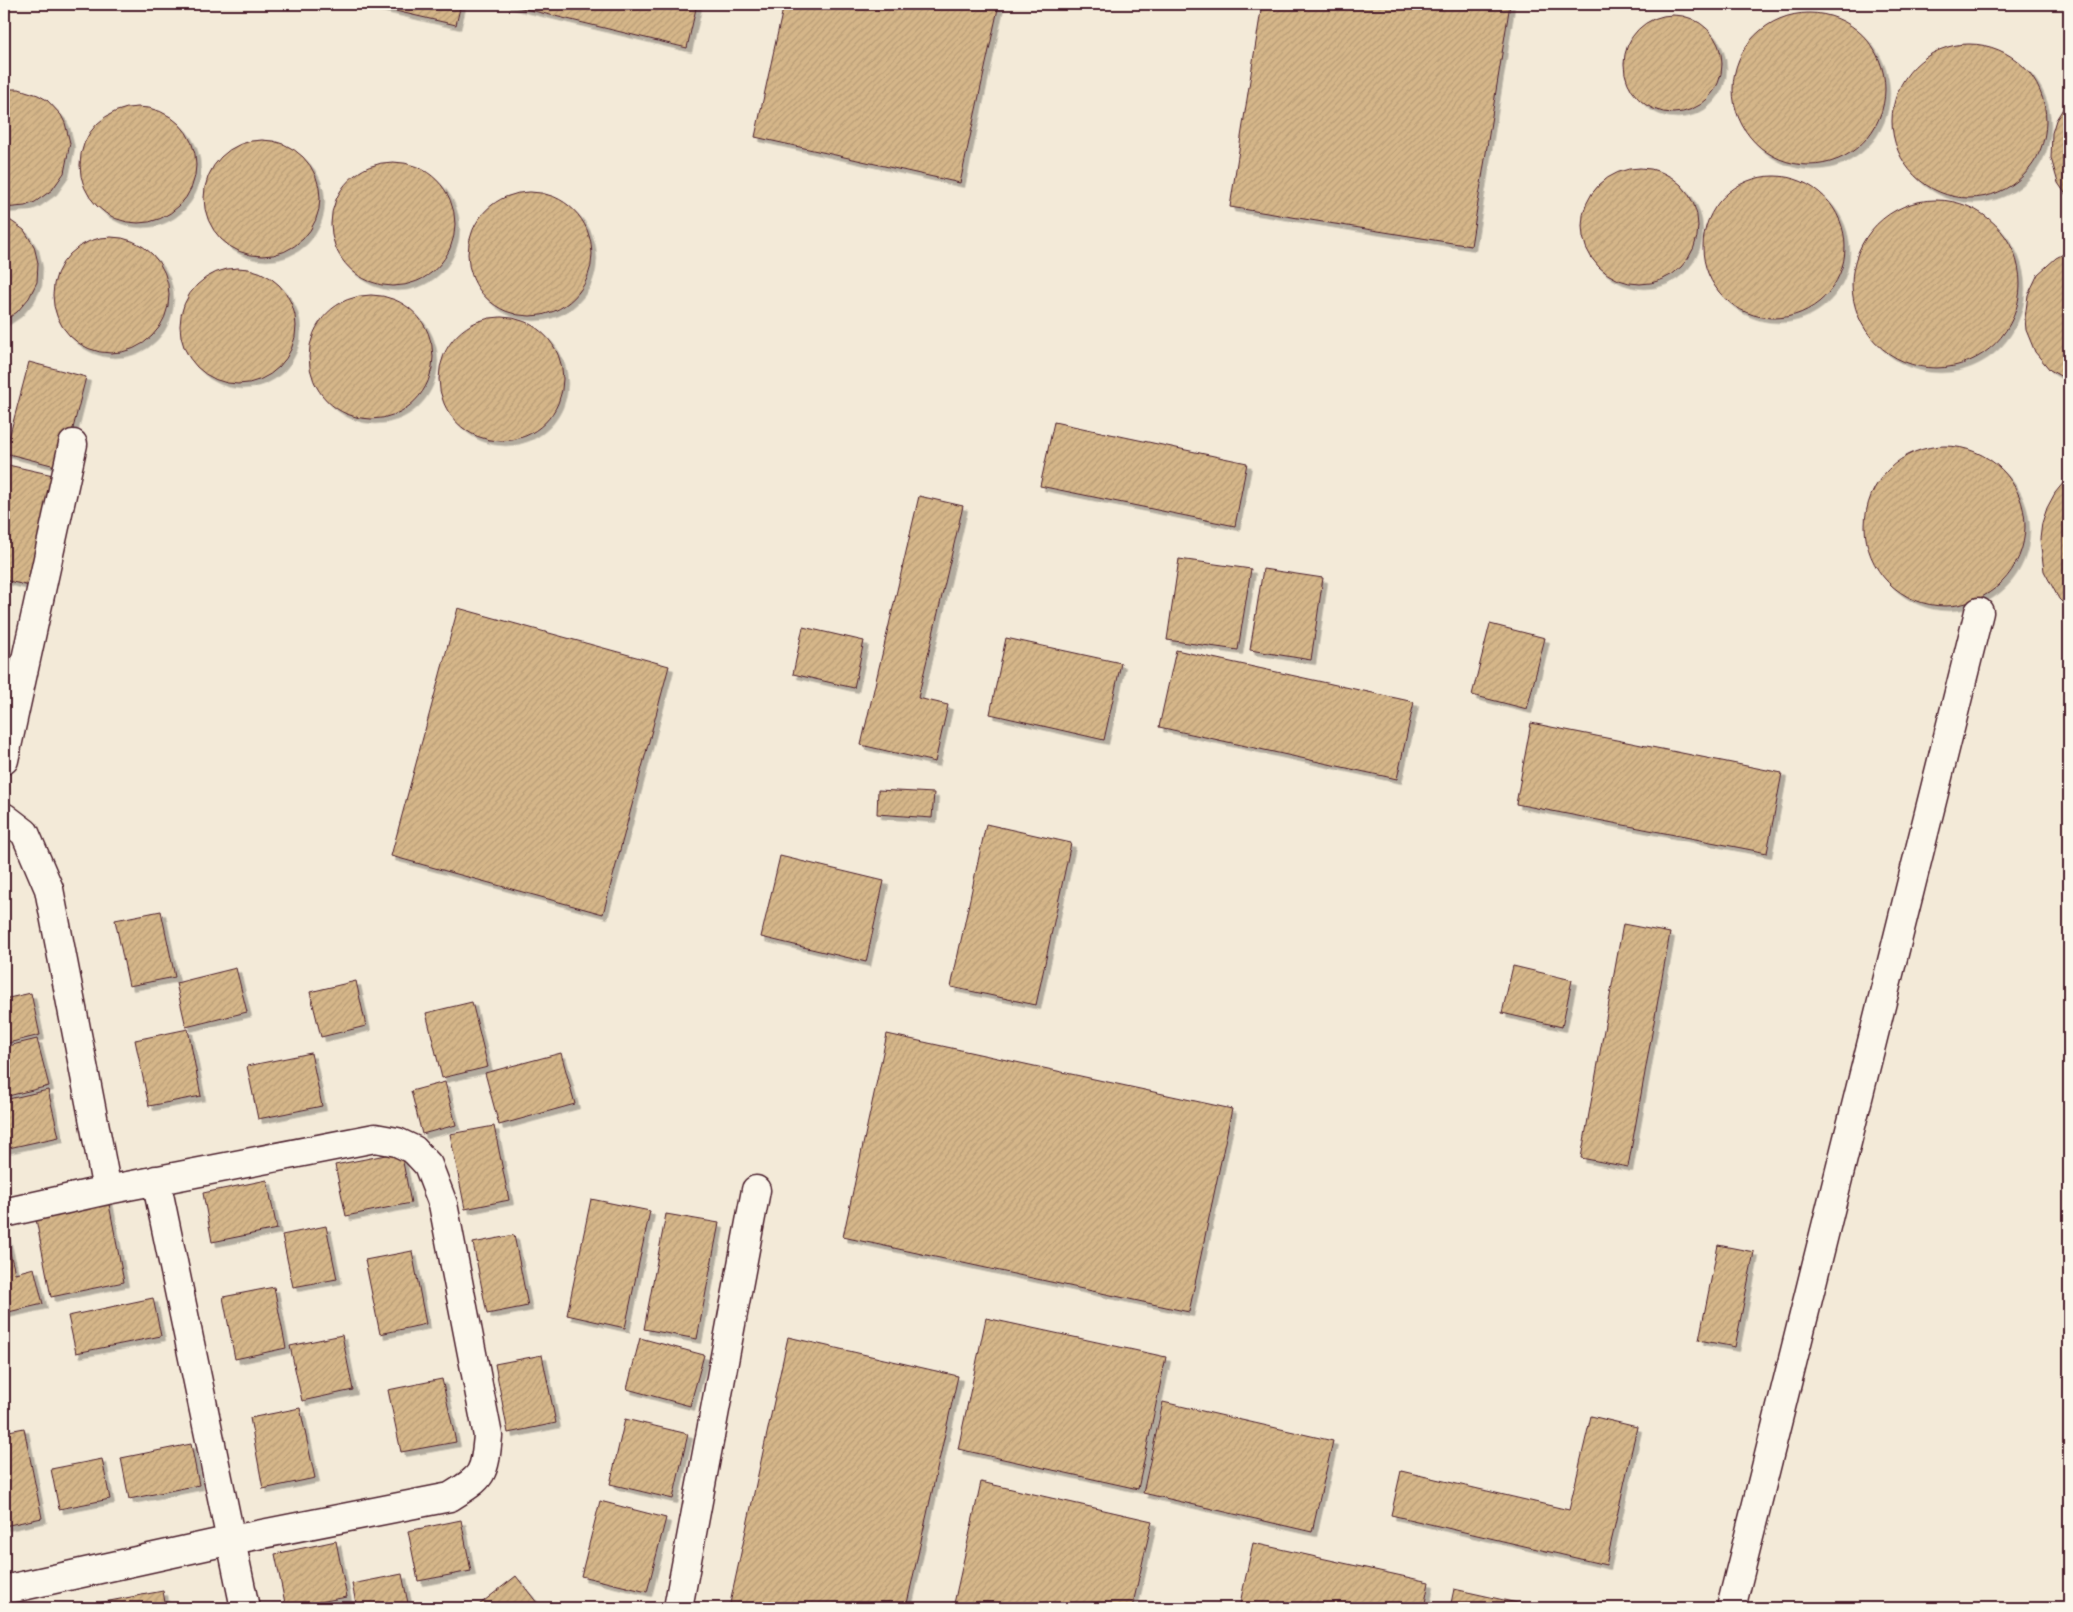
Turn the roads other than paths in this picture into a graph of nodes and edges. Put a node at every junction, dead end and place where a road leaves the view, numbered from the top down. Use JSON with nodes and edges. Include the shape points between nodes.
{"nodes":[{"id":1,"x":74,"y":444,"type":"dead end"},
{"id":2,"x":1979,"y":612,"type":"dead end"},
{"id":3,"x":4,"y":760,"type":"edge"},
{"id":4,"x":4,"y":817,"type":"edge"},
{"id":5,"x":156,"y":1180,"type":"junction"},
{"id":6,"x":107,"y":1190,"type":"junction"},
{"id":7,"x":756,"y":1190,"type":"dead end"},
{"id":8,"x":4,"y":1212,"type":"edge"},
{"id":9,"x":232,"y":1540,"type":"junction"},
{"id":10,"x":4,"y":1590,"type":"edge"},
{"id":11,"x":245,"y":1608,"type":"edge"},
{"id":12,"x":678,"y":1608,"type":"edge"},
{"id":13,"x":1731,"y":1608,"type":"edge"}],
"edges":[{"from":1,"to":3,"type":"street"},
{"from":2,"to":13,"type":"street"},
{"from":4,"to":6,"type":"street","via":[[25,833],[49,889]]},
{"from":5,"to":6,"type":"street"},
{"from":5,"to":9,"type":"street"},
{"from":5,"to":9,"type":"street","via":[[375,1138],[398,1142],[414,1150],[428,1165],[443,1204],[488,1436],[485,1468],[473,1483],[450,1497]]},
{"from":6,"to":8,"type":"street"},
{"from":7,"to":12,"type":"street"},
{"from":9,"to":10,"type":"street"},
{"from":9,"to":11,"type":"street"}]}
